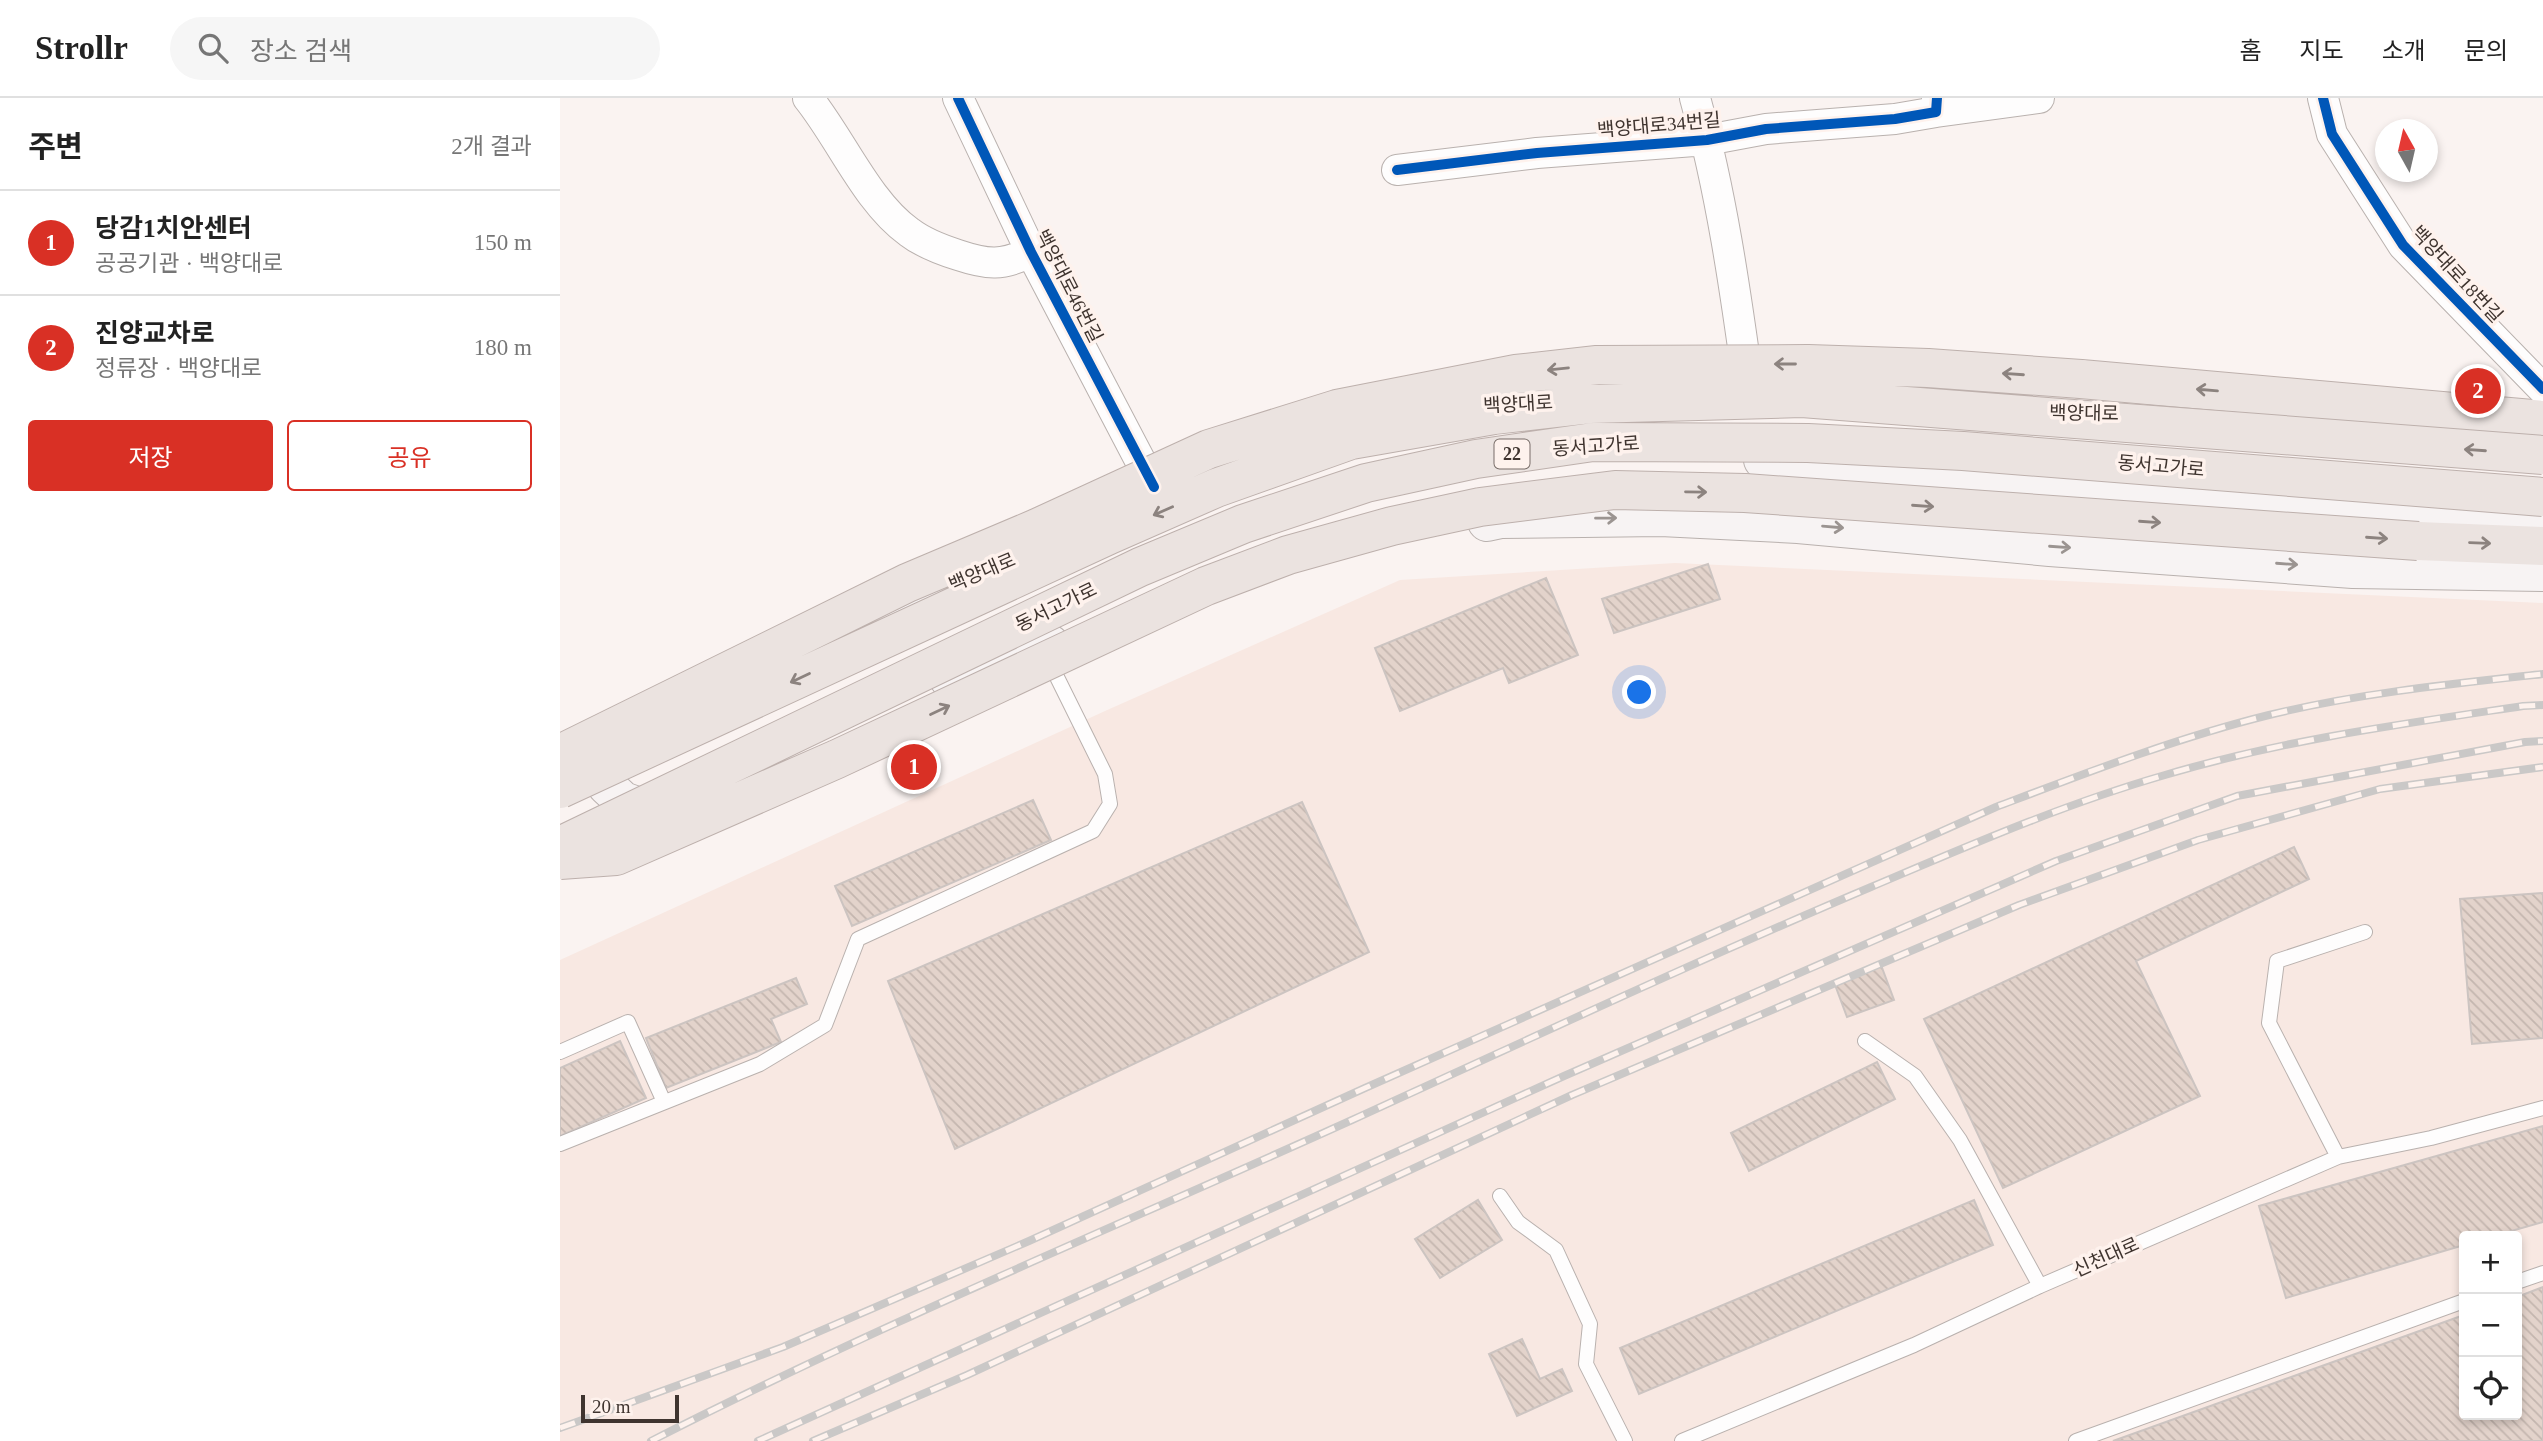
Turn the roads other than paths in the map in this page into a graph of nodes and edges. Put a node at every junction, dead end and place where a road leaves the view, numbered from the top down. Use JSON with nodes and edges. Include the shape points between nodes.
{"nodes":[{"id":1,"x":808,"y":98,"type":"edge"},
{"id":2,"x":958,"y":98,"type":"edge"},
{"id":3,"x":1695,"y":98,"type":"edge"},
{"id":4,"x":2039,"y":98,"type":"edge"},
{"id":5,"x":2323,"y":98,"type":"edge"},
{"id":6,"x":1936,"y":105,"type":"edge"},
{"id":7,"x":1707,"y":140,"type":"junction"},
{"id":8,"x":1397,"y":170,"type":"dead end"},
{"id":9,"x":1031,"y":253,"type":"junction"},
{"id":10,"x":2543,"y":389,"type":"edge"},
{"id":11,"x":1750,"y":393,"type":"junction"},
{"id":12,"x":2543,"y":421,"type":"edge"},
{"id":13,"x":2543,"y":455,"type":"edge"},
{"id":14,"x":1154,"y":487,"type":"junction"},
{"id":15,"x":2543,"y":496,"type":"edge"},
{"id":16,"x":2543,"y":517,"type":"edge"},
{"id":17,"x":2543,"y":546,"type":"edge"},
{"id":18,"x":2543,"y":572,"type":"edge"},
{"id":19,"x":1042,"y":647,"type":"junction"},
{"id":20,"x":949,"y":679,"type":"junction"},
{"id":21,"x":626,"y":726,"type":"junction"},
{"id":22,"x":560,"y":753,"type":"edge"},
{"id":23,"x":560,"y":789,"type":"edge"},
{"id":24,"x":662,"y":815,"type":"junction"},
{"id":25,"x":560,"y":846,"type":"edge"},
{"id":26,"x":560,"y":860,"type":"edge"},
{"id":27,"x":560,"y":867,"type":"edge"},
{"id":28,"x":2365,"y":932,"type":"dead end"},
{"id":29,"x":1865,"y":1041,"type":"dead end"},
{"id":30,"x":560,"y":1052,"type":"edge"},
{"id":31,"x":664,"y":1102,"type":"junction"},
{"id":32,"x":2543,"y":1108,"type":"edge"},
{"id":33,"x":560,"y":1144,"type":"edge"},
{"id":34,"x":2338,"y":1157,"type":"junction"},
{"id":35,"x":1500,"y":1196,"type":"dead end"},
{"id":36,"x":2543,"y":1273,"type":"edge"},
{"id":37,"x":2522,"y":1280,"type":"edge"},
{"id":38,"x":2040,"y":1286,"type":"junction"},
{"id":39,"x":2459,"y":1303,"type":"edge"},
{"id":40,"x":1626,"y":1441,"type":"edge"},
{"id":41,"x":1682,"y":1441,"type":"edge"},
{"id":42,"x":2076,"y":1441,"type":"edge"}],
"edges":[{"from":1,"to":9,"type":"street","via":[[878,201],[909,232],[946,252],[984,264]]},
{"from":2,"to":9,"type":"street","name":"백양대로46번길"},
{"from":3,"to":7,"type":"street","name":"백양대로34번길"},
{"from":4,"to":6,"type":"street","name":"백양대로34번길"},
{"from":5,"to":10,"type":"street","name":"백양대로18번길","via":[[2332,134],[2403,245]]},
{"from":6,"to":7,"type":"street","name":"백양대로34번길","via":[[1895,119],[1766,129]]},
{"from":7,"to":8,"type":"street","name":"백양대로34번길"},
{"from":7,"to":11,"type":"street","name":"백양대로34번길"},
{"from":9,"to":14,"type":"street","name":"백양대로46번길"},
{"from":11,"to":12,"type":"main road","name":"백양대로","via":[[1985,410]]},
{"from":11,"to":14,"type":"main road","name":"백양대로","via":[[1462,407],[1285,440]]},
{"from":12,"to":22,"type":"highway","one_way":true,"bridge":true,"via":[[1928,368],[1597,365],[1516,374],[1337,409],[1209,449],[907,583]]},
{"from":13,"to":23,"type":"highway","name":"동서고가로","number":"22","one_way":true,"bridge":true,"via":[[1802,398],[1590,404],[1494,415],[1351,440],[1216,488]]},
{"from":14,"to":21,"type":"main road","name":"백양대로","via":[[1022,555]]},
{"from":15,"to":25,"type":"highway","name":"동서고가로","number":"22","bridge":true,"via":[[1963,450],[1808,443],[1592,442],[1476,459],[1366,483],[1242,524],[1140,567]]},
{"from":16,"to":20,"type":"main road","via":[[1796,461],[1644,458],[1532,466],[1298,516],[1181,559]]},
{"from":26,"to":17,"type":"highway","one_way":true,"bridge":true,"via":[[616,856],[1230,577],[1366,533],[1480,508],[1615,490],[1745,493]]},
{"from":19,"to":18,"type":"main road","one_way":true,"via":[[1369,541],[1501,519],[1661,517],[2353,569]]},
{"from":19,"to":20,"type":"main road"},
{"from":19,"to":31,"type":"lane","via":[[1105,774],[1110,804],[1093,831],[858,939],[825,1025],[760,1064]]},
{"from":20,"to":24,"type":"main road"},
{"from":21,"to":22,"type":"main road","name":"백양대로"},
{"from":21,"to":24,"type":"main road","via":[[602,755],[607,786],[623,801]]},
{"from":24,"to":27,"type":"main road"},
{"from":28,"to":34,"type":"lane","via":[[2277,961],[2269,1023]]},
{"from":29,"to":38,"type":"lane","via":[[1915,1076],[1960,1140]]},
{"from":30,"to":31,"type":"lane","via":[[628,1021]]},
{"from":31,"to":33,"type":"lane"},
{"from":32,"to":34,"type":"lane","name":"신천대로"},
{"from":34,"to":38,"type":"lane","name":"신천대로"},
{"from":35,"to":40,"type":"lane","via":[[1518,1222],[1556,1250],[1590,1324],[1586,1364]]},
{"from":36,"to":37,"type":"lane"},
{"from":38,"to":41,"type":"lane","name":"신천대로","via":[[1914,1345]]},
{"from":39,"to":42,"type":"lane"}]}
